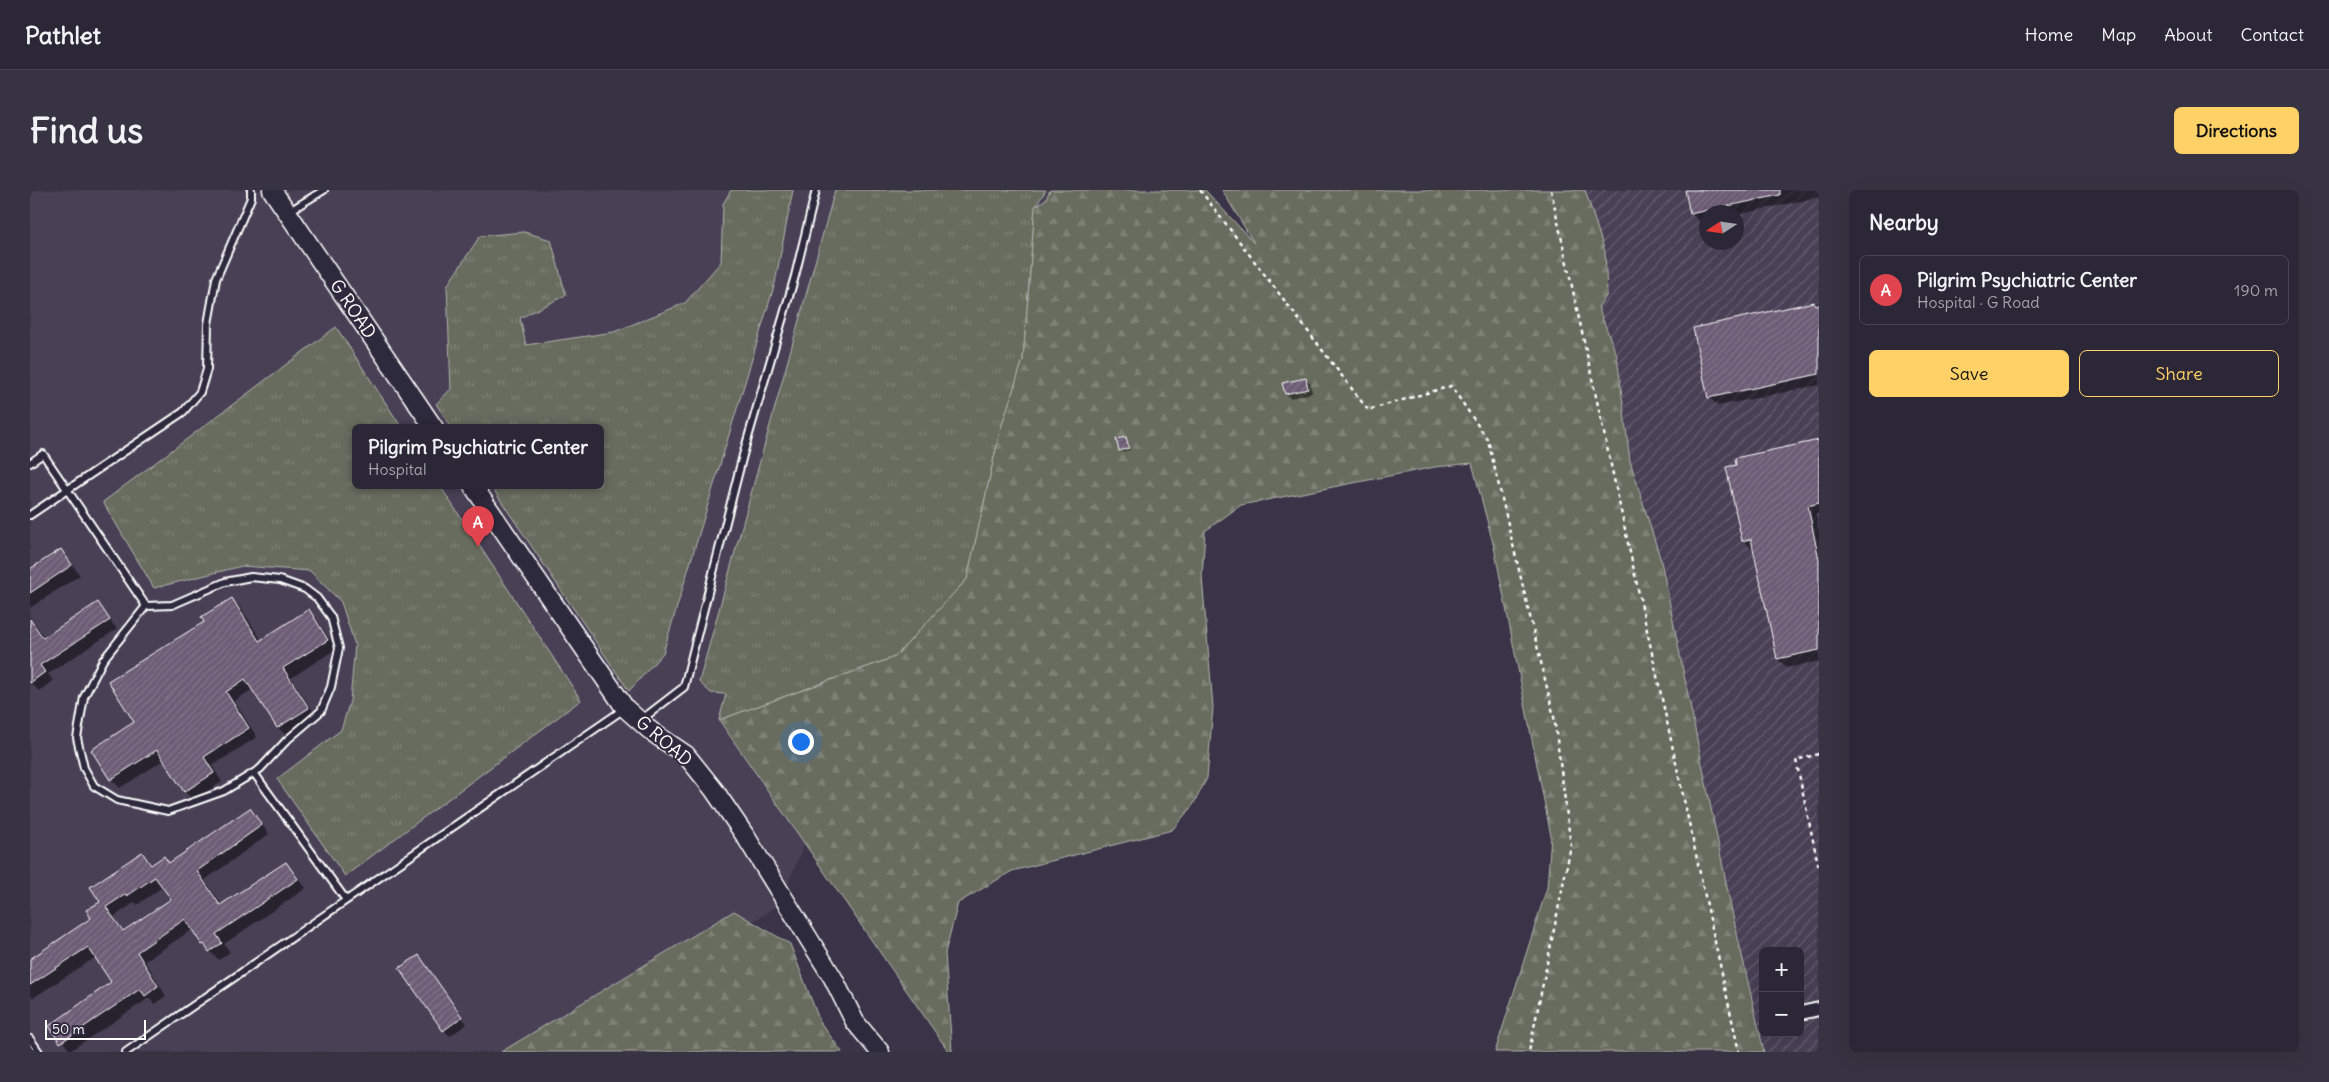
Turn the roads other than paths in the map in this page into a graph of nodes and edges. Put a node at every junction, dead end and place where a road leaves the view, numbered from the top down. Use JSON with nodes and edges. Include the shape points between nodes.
{"nodes":[{"id":1,"x":251,"y":190,"type":"edge"},
{"id":2,"x":272,"y":190,"type":"edge"},
{"id":3,"x":324,"y":190,"type":"edge"},
{"id":4,"x":816,"y":190,"type":"edge"},
{"id":5,"x":287,"y":213,"type":"junction"},
{"id":6,"x":431,"y":424,"type":"edge"},
{"id":7,"x":30,"y":463,"type":"edge"},
{"id":8,"x":69,"y":489,"type":"junction"},
{"id":9,"x":475,"y":489,"type":"edge"},
{"id":10,"x":30,"y":516,"type":"edge"},
{"id":11,"x":146,"y":606,"type":"junction"},
{"id":12,"x":625,"y":708,"type":"junction"},
{"id":13,"x":640,"y":721,"type":"junction"},
{"id":14,"x":254,"y":773,"type":"junction"},
{"id":15,"x":346,"y":900,"type":"junction"},
{"id":16,"x":1819,"y":1009,"type":"edge"},
{"id":17,"x":1804,"y":1012,"type":"edge"},
{"id":18,"x":30,"y":1039,"type":"edge"},
{"id":19,"x":39,"y":1052,"type":"edge"},
{"id":20,"x":126,"y":1052,"type":"edge"},
{"id":21,"x":880,"y":1052,"type":"edge"}],
"edges":[{"from":1,"to":8,"type":"lane","via":[[251,198],[216,278],[208,324],[207,369],[200,392],[183,412]]},
{"from":2,"to":5,"type":"street","name":"G ROAD"},
{"from":3,"to":5,"type":"lane"},
{"from":4,"to":13,"type":"lane","via":[[795,276],[743,455],[684,687]]},
{"from":5,"to":6,"type":"street","name":"G ROAD"},
{"from":7,"to":8,"type":"lane","via":[[43,454]]},
{"from":8,"to":10,"type":"lane"},
{"from":8,"to":11,"type":"lane"},
{"from":9,"to":12,"type":"street","name":"G ROAD"},
{"from":11,"to":14,"type":"lane","via":[[103,660],[84,697],[77,738],[84,768],[94,786],[117,800],[168,811],[224,791]]},
{"from":11,"to":14,"type":"lane","via":[[172,605],[225,582],[251,577],[280,580],[304,589],[317,598],[331,616],[339,648],[331,688],[321,711]]},
{"from":12,"to":13,"type":"street","name":"G ROAD"},
{"from":12,"to":15,"type":"lane"},
{"from":13,"to":21,"type":"street","name":"G ROAD","via":[[686,756],[714,790],[833,978],[855,1022]]},
{"from":14,"to":15,"type":"lane"},
{"from":15,"to":20,"type":"lane"},
{"from":16,"to":17,"type":"street"},
{"from":18,"to":19,"type":"lane"}]}
